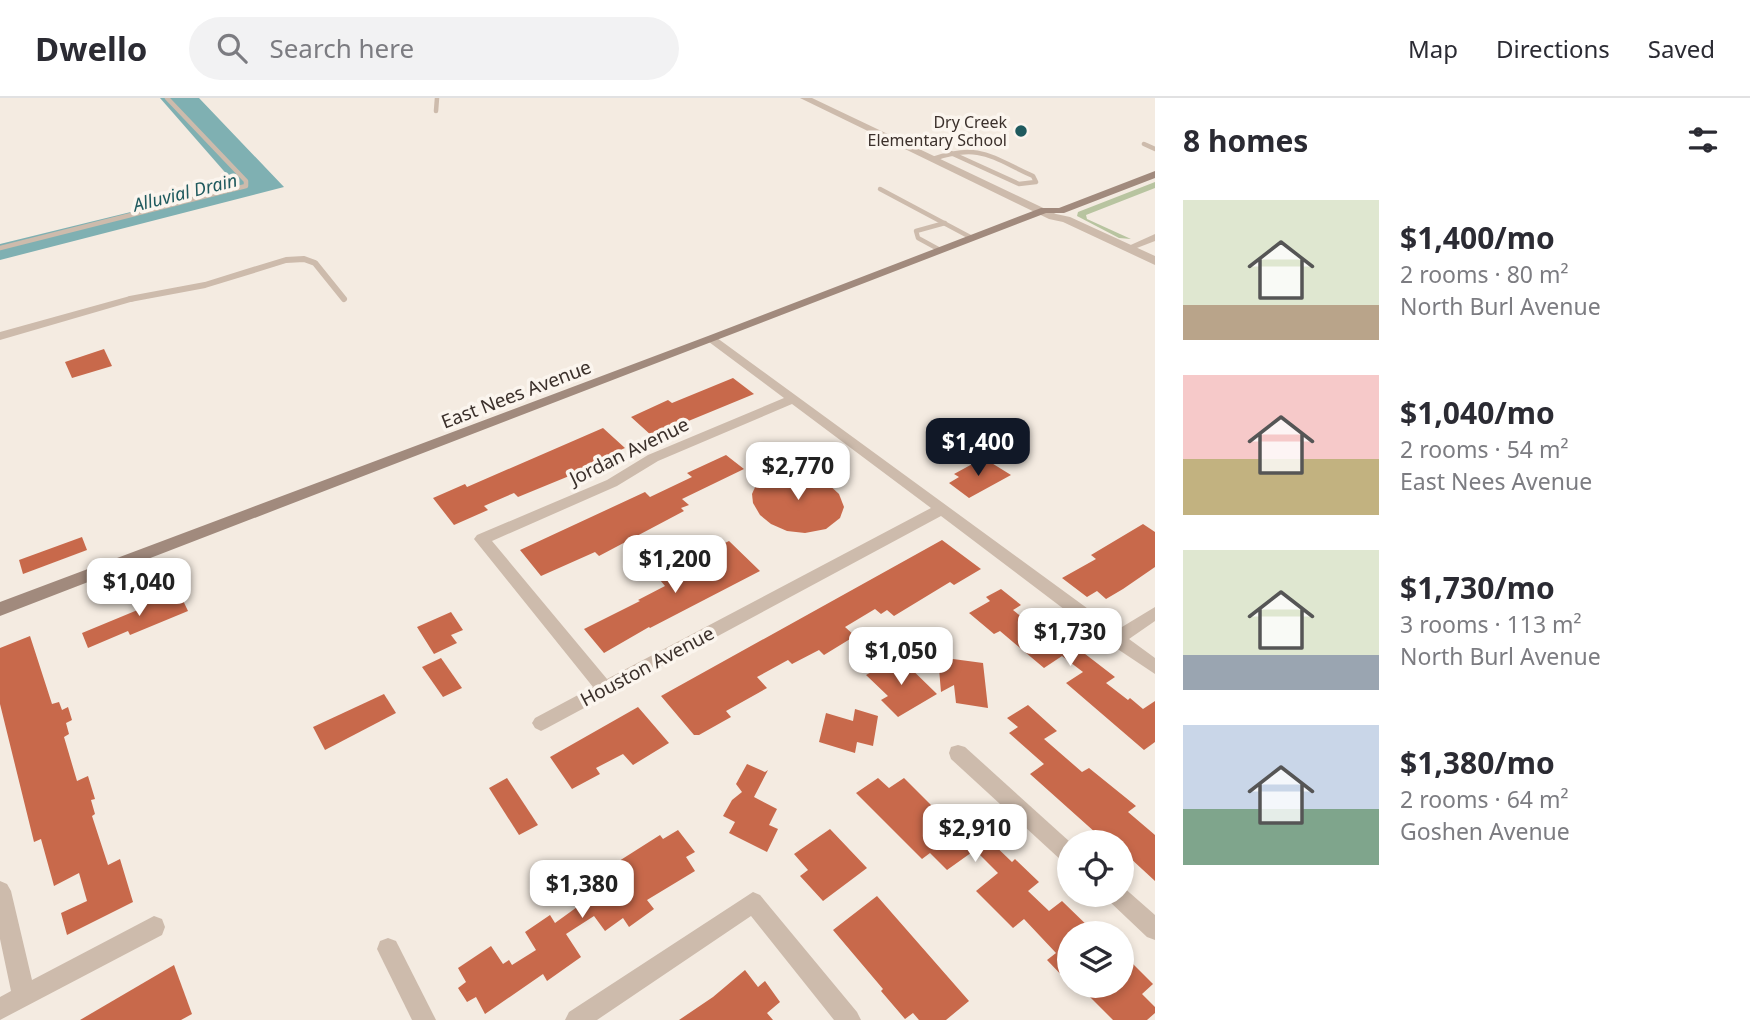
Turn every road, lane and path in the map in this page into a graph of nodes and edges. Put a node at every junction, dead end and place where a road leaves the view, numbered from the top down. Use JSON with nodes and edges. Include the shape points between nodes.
{"nodes":[{"id":1,"x":167,"y":98,"type":"edge"},
{"id":2,"x":437,"y":98,"type":"edge"},
{"id":3,"x":805,"y":98,"type":"edge"},
{"id":4,"x":436,"y":111,"type":"dead end"},
{"id":5,"x":1155,"y":140,"type":"edge"},
{"id":6,"x":1155,"y":149,"type":"edge"},
{"id":7,"x":951,"y":153,"type":"junction"},
{"id":8,"x":933,"y":159,"type":"junction"},
{"id":9,"x":1155,"y":161,"type":"edge"},
{"id":10,"x":1155,"y":174,"type":"edge"},
{"id":11,"x":880,"y":189,"type":"dead end"},
{"id":12,"x":1046,"y":213,"type":"junction"},
{"id":13,"x":945,"y":223,"type":"junction"},
{"id":14,"x":1155,"y":237,"type":"edge"},
{"id":15,"x":972,"y":238,"type":"junction"},
{"id":16,"x":0,"y":248,"type":"edge"},
{"id":17,"x":1129,"y":248,"type":"junction"},
{"id":18,"x":940,"y":250,"type":"junction"},
{"id":19,"x":1155,"y":261,"type":"edge"},
{"id":20,"x":1155,"y":269,"type":"edge"},
{"id":21,"x":130,"y":299,"type":"joint"},
{"id":22,"x":344,"y":299,"type":"dead end"},
{"id":23,"x":0,"y":336,"type":"edge"},
{"id":24,"x":713,"y":339,"type":"junction"},
{"id":25,"x":793,"y":399,"type":"junction"},
{"id":26,"x":940,"y":510,"type":"junction"},
{"id":27,"x":0,"y":609,"type":"edge"},
{"id":28,"x":1155,"y":613,"type":"edge"},
{"id":29,"x":1116,"y":639,"type":"junction"},
{"id":30,"x":1155,"y":667,"type":"edge"},
{"id":31,"x":604,"y":688,"type":"junction"},
{"id":32,"x":541,"y":723,"type":"dead end"},
{"id":33,"x":958,"y":753,"type":"dead end"},
{"id":34,"x":1057,"y":843,"type":"edge"},
{"id":35,"x":0,"y":891,"type":"edge"},
{"id":36,"x":1130,"y":907,"type":"edge"},
{"id":37,"x":154,"y":927,"type":"dead end"},
{"id":38,"x":1155,"y":929,"type":"edge"},
{"id":39,"x":388,"y":949,"type":"dead end"},
{"id":40,"x":24,"y":996,"type":"junction"},
{"id":41,"x":0,"y":1009,"type":"edge"},
{"id":42,"x":424,"y":1020,"type":"edge"},
{"id":43,"x":577,"y":1020,"type":"edge"},
{"id":44,"x":849,"y":1020,"type":"edge"}],
"edges":[{"from":1,"to":16,"type":"lane","via":[[246,186]]},
{"from":2,"to":4,"type":"lane"},
{"from":3,"to":8,"type":"street"},
{"from":5,"to":6,"type":"lane","via":[[1144,144]]},
{"from":7,"to":7,"type":"lane","via":[[1016,183],[1036,182],[1033,176],[979,152]]},
{"from":7,"to":8,"type":"lane"},
{"from":8,"to":12,"type":"street"},
{"from":9,"to":12,"type":"main road","name":"East Nees Avenue","via":[[1044,205]]},
{"from":10,"to":12,"type":"main road","name":"East Nees Avenue"},
{"from":11,"to":13,"type":"lane"},
{"from":12,"to":15,"type":"main road","name":"East Nees Avenue"},
{"from":12,"to":17,"type":"street"},
{"from":12,"to":20,"type":"street"},
{"from":13,"to":15,"type":"lane"},
{"from":13,"to":18,"type":"lane","via":[[916,231],[918,238]]},
{"from":14,"to":17,"type":"street"},
{"from":15,"to":18,"type":"main road","name":"East Nees Avenue"},
{"from":17,"to":19,"type":"street"},
{"from":18,"to":24,"type":"main road","name":"East Nees Avenue"},
{"from":21,"to":22,"type":"lane","via":[[304,259],[315,263]]},
{"from":21,"to":23,"type":"street"},
{"from":24,"to":25,"type":"street"},
{"from":24,"to":27,"type":"main road","name":"East Nees Avenue"},
{"from":25,"to":26,"type":"street"},
{"from":25,"to":31,"type":"street","name":"Jordan Avenue","via":[[653,458],[612,483],[482,539]]},
{"from":26,"to":29,"type":"street"},
{"from":26,"to":31,"type":"street","name":"Houston Avenue"},
{"from":28,"to":29,"type":"street"},
{"from":29,"to":30,"type":"street"},
{"from":31,"to":32,"type":"street","name":"Houston Avenue"},
{"from":33,"to":34,"type":"street"},
{"from":35,"to":40,"type":"street"},
{"from":36,"to":38,"type":"street"},
{"from":37,"to":40,"type":"street"},
{"from":39,"to":42,"type":"street"},
{"from":40,"to":41,"type":"street"},
{"from":43,"to":44,"type":"street","via":[[753,902]]}]}
